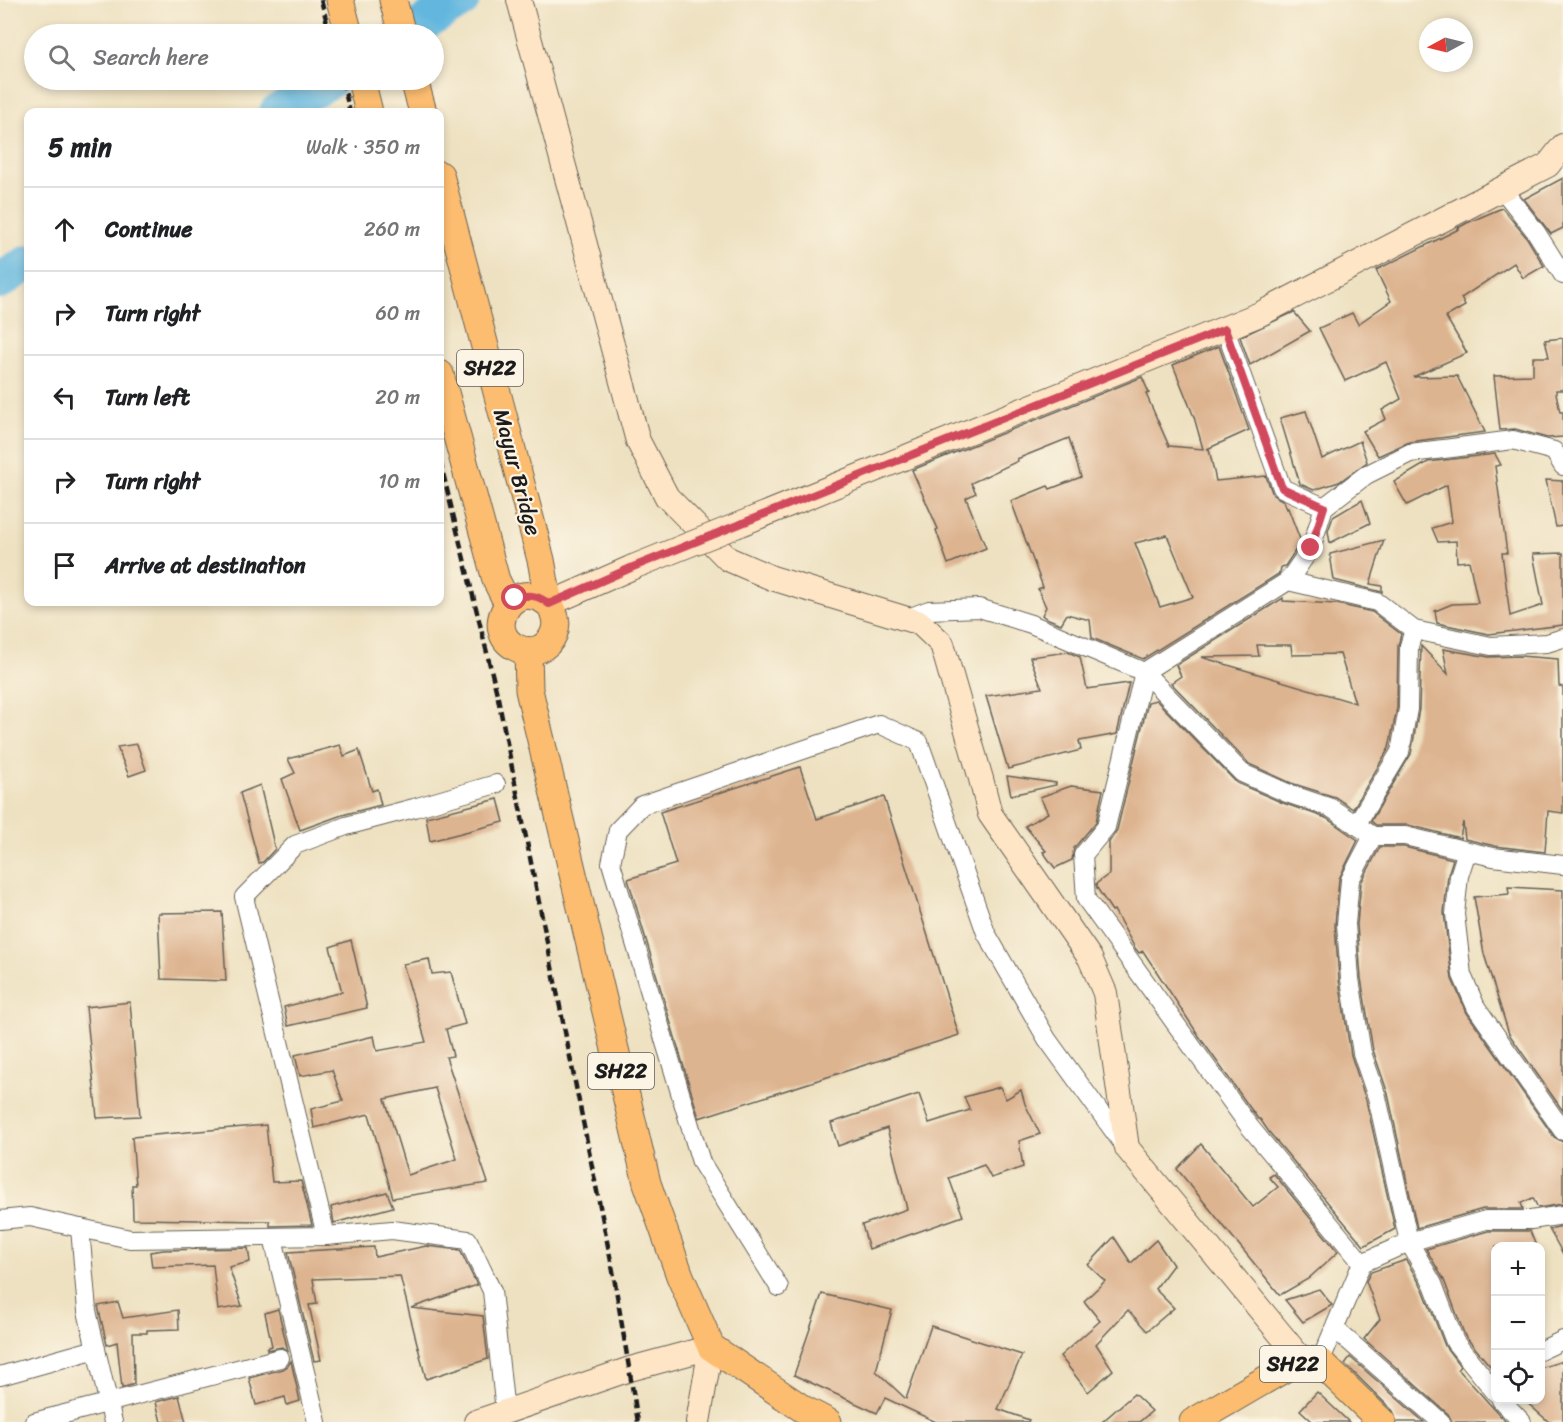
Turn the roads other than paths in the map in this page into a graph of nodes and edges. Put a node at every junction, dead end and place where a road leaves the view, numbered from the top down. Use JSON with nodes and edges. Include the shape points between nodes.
{"nodes":[{"id":1,"x":339,"y":0,"type":"edge"},
{"id":2,"x":393,"y":0,"type":"edge"},
{"id":3,"x":519,"y":0,"type":"edge"},
{"id":4,"x":345,"y":24,"type":"edge"},
{"id":5,"x":399,"y":24,"type":"edge"},
{"id":6,"x":364,"y":90,"type":"edge"},
{"id":7,"x":417,"y":90,"type":"edge"},
{"id":8,"x":368,"y":108,"type":"edge"},
{"id":9,"x":422,"y":108,"type":"edge"},
{"id":10,"x":1563,"y":146,"type":"edge"},
{"id":11,"x":1502,"y":189,"type":"junction"},
{"id":12,"x":444,"y":190,"type":"edge"},
{"id":13,"x":1563,"y":275,"type":"edge"},
{"id":14,"x":1225,"y":329,"type":"junction"},
{"id":15,"x":444,"y":389,"type":"edge"},
{"id":16,"x":1560,"y":454,"type":"edge"},
{"id":17,"x":1324,"y":507,"type":"junction"},
{"id":18,"x":1288,"y":581,"type":"junction"},
{"id":19,"x":508,"y":604,"type":"junction"},
{"id":20,"x":549,"y":604,"type":"junction"},
{"id":21,"x":906,"y":619,"type":"junction"},
{"id":22,"x":1413,"y":630,"type":"junction"},
{"id":23,"x":1563,"y":638,"type":"edge"},
{"id":24,"x":528,"y":651,"type":"junction"},
{"id":25,"x":1144,"y":672,"type":"junction"},
{"id":26,"x":496,"y":784,"type":"dead end"},
{"id":27,"x":1356,"y":825,"type":"junction"},
{"id":28,"x":1373,"y":836,"type":"junction"},
{"id":29,"x":1467,"y":851,"type":"junction"},
{"id":30,"x":1563,"y":865,"type":"edge"},
{"id":31,"x":1563,"y":1131,"type":"edge"},
{"id":32,"x":1127,"y":1148,"type":"junction"},
{"id":33,"x":1563,"y":1215,"type":"edge"},
{"id":34,"x":0,"y":1220,"type":"edge"},
{"id":35,"x":80,"y":1228,"type":"junction"},
{"id":36,"x":326,"y":1236,"type":"junction"},
{"id":37,"x":273,"y":1238,"type":"junction"},
{"id":38,"x":1409,"y":1242,"type":"junction"},
{"id":39,"x":1362,"y":1263,"type":"junction"},
{"id":40,"x":779,"y":1287,"type":"dead end"},
{"id":41,"x":1334,"y":1328,"type":"junction"},
{"id":42,"x":1563,"y":1340,"type":"edge"},
{"id":43,"x":711,"y":1347,"type":"junction"},
{"id":44,"x":96,"y":1349,"type":"junction"},
{"id":45,"x":1542,"y":1350,"type":"edge"},
{"id":46,"x":280,"y":1358,"type":"dead end"},
{"id":47,"x":1311,"y":1360,"type":"junction"},
{"id":48,"x":0,"y":1376,"type":"edge"},
{"id":49,"x":1489,"y":1376,"type":"edge"},
{"id":50,"x":109,"y":1403,"type":"junction"},
{"id":51,"x":1505,"y":1404,"type":"edge"},
{"id":52,"x":505,"y":1412,"type":"junction"},
{"id":53,"x":1200,"y":1421,"type":"edge"},
{"id":54,"x":34,"y":1422,"type":"edge"},
{"id":55,"x":113,"y":1422,"type":"edge"},
{"id":56,"x":317,"y":1422,"type":"edge"},
{"id":57,"x":476,"y":1422,"type":"edge"},
{"id":58,"x":698,"y":1422,"type":"edge"},
{"id":59,"x":828,"y":1422,"type":"edge"},
{"id":60,"x":1382,"y":1422,"type":"edge"},
{"id":61,"x":1440,"y":1422,"type":"edge"},
{"id":62,"x":1522,"y":1422,"type":"edge"}],
"edges":[{"from":1,"to":4,"type":"main road"},
{"from":2,"to":5,"type":"main road"},
{"from":3,"to":21,"type":"street","via":[[638,441],[666,497],[728,559],[772,578]]},
{"from":6,"to":8,"type":"main road"},
{"from":7,"to":9,"type":"main road"},
{"from":10,"to":11,"type":"street","via":[[1548,165]]},
{"from":11,"to":13,"type":"street"},
{"from":11,"to":14,"type":"street"},
{"from":12,"to":20,"type":"main road","name":"Mayur Bridge","number":"SH22","via":[[541,560]]},
{"from":14,"to":17,"type":"street","via":[[1282,488]]},
{"from":14,"to":20,"type":"street","bridge":true},
{"from":15,"to":19,"type":"main road","number":"SH22","via":[[496,580]]},
{"from":16,"to":17,"type":"street","via":[[1513,440],[1410,453],[1366,474]]},
{"from":17,"to":18,"type":"street","via":[[1311,548]]},
{"from":18,"to":22,"type":"street","via":[[1377,602]]},
{"from":18,"to":25,"type":"street"},
{"from":19,"to":20,"type":"main road","via":[[524,596],[542,598]]},
{"from":19,"to":24,"type":"main road","via":[[502,630],[511,645]]},
{"from":20,"to":24,"type":"main road","number":"SH22","via":[[554,612],[555,631],[545,646]]},
{"from":21,"to":25,"type":"street","via":[[929,610],[979,608],[1031,624]]},
{"from":21,"to":32,"type":"street","via":[[920,623],[942,644],[990,814],[1090,958],[1105,993]]},
{"from":22,"to":23,"type":"street","via":[[1491,646]]},
{"from":22,"to":27,"type":"street","via":[[1408,709],[1400,752]]},
{"from":24,"to":43,"type":"main road","number":"SH22","via":[[529,690],[648,1183],[680,1276]]},
{"from":25,"to":27,"type":"street","via":[[1242,773],[1331,808]]},
{"from":25,"to":39,"type":"street","via":[[1106,827],[1083,855],[1086,899],[1249,1126]]},
{"from":26,"to":36,"type":"street","via":[[346,826],[295,845],[244,897]]},
{"from":27,"to":28,"type":"street"},
{"from":28,"to":29,"type":"street","via":[[1405,836]]},
{"from":28,"to":38,"type":"street","via":[[1350,880],[1346,924],[1350,979],[1362,1053],[1377,1097]]},
{"from":29,"to":30,"type":"street"},
{"from":29,"to":31,"type":"street","via":[[1459,876],[1455,914],[1462,975],[1476,1007]]},
{"from":32,"to":40,"type":"street","via":[[1047,1039],[986,933],[919,742],[879,724],[642,805],[618,830],[611,863],[701,1162]]},
{"from":32,"to":47,"type":"street"},
{"from":33,"to":38,"type":"street","via":[[1486,1220]]},
{"from":34,"to":35,"type":"street","via":[[30,1217]]},
{"from":35,"to":37,"type":"street","via":[[130,1239]]},
{"from":35,"to":44,"type":"street","via":[[87,1311]]},
{"from":36,"to":37,"type":"street"},
{"from":36,"to":52,"type":"street","via":[[392,1230],[468,1240],[492,1291]]},
{"from":37,"to":56,"type":"street"},
{"from":38,"to":39,"type":"street"},
{"from":38,"to":49,"type":"street","via":[[1434,1284],[1455,1342]]},
{"from":39,"to":41,"type":"street"},
{"from":41,"to":47,"type":"street"},
{"from":41,"to":61,"type":"street"},
{"from":42,"to":45,"type":"street"},
{"from":43,"to":52,"type":"street","via":[[630,1369]]},
{"from":43,"to":58,"type":"street"},
{"from":43,"to":59,"type":"main road"},
{"from":44,"to":48,"type":"street"},
{"from":44,"to":50,"type":"street"},
{"from":46,"to":50,"type":"street"},
{"from":47,"to":53,"type":"main road","number":"SH22"},
{"from":47,"to":60,"type":"main road","number":"SH22"},
{"from":50,"to":54,"type":"street"},
{"from":50,"to":55,"type":"street"},
{"from":51,"to":62,"type":"street"},
{"from":52,"to":57,"type":"street"}]}
